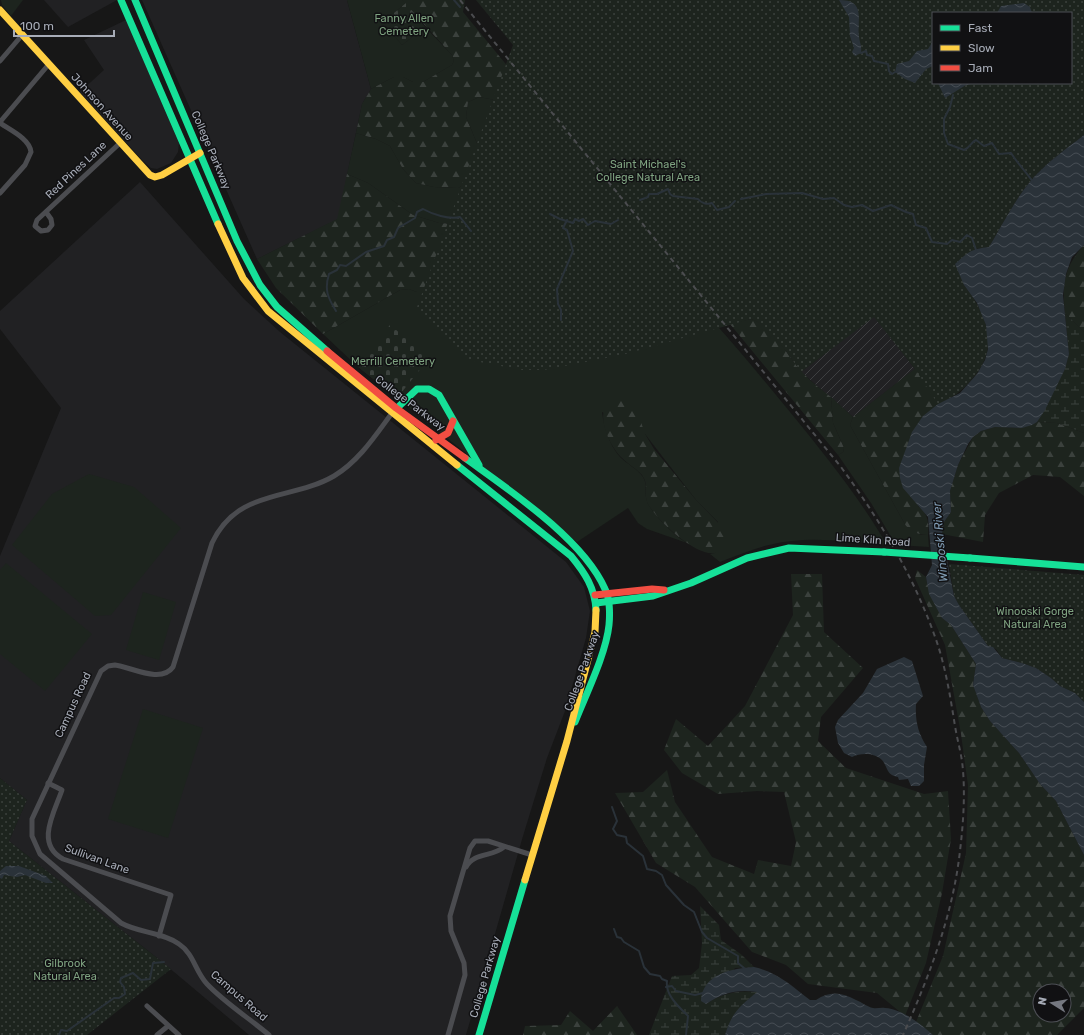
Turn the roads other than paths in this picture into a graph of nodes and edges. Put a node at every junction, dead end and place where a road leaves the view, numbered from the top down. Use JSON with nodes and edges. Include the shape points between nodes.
{"nodes":[{"id":1,"x":121,"y":0,"type":"edge"},
{"id":2,"x":135,"y":0,"type":"edge"},
{"id":3,"x":139,"y":0,"type":"edge"},
{"id":4,"x":0,"y":10,"type":"edge"},
{"id":5,"x":143,"y":18,"type":"junction"},
{"id":6,"x":23,"y":34,"type":"junction"},
{"id":7,"x":0,"y":61,"type":"edge"},
{"id":8,"x":49,"y":64,"type":"junction"},
{"id":9,"x":160,"y":86,"type":"junction"},
{"id":10,"x":172,"y":88,"type":"junction"},
{"id":11,"x":0,"y":123,"type":"edge"},
{"id":12,"x":120,"y":143,"type":"junction"},
{"id":13,"x":200,"y":153,"type":"junction"},
{"id":14,"x":190,"y":159,"type":"junction"},
{"id":15,"x":0,"y":193,"type":"edge"},
{"id":16,"x":46,"y":212,"type":"dead end"},
{"id":17,"x":394,"y":411,"type":"junction"},
{"id":18,"x":453,"y":421,"type":"junction"},
{"id":19,"x":440,"y":439,"type":"junction"},
{"id":20,"x":430,"y":443,"type":"junction"},
{"id":21,"x":486,"y":473,"type":"junction"},
{"id":22,"x":1084,"y":567,"type":"edge"},
{"id":23,"x":668,"y":590,"type":"junction"},
{"id":24,"x":607,"y":594,"type":"junction"},
{"id":25,"x":595,"y":599,"type":"junction"},
{"id":26,"x":608,"y":601,"type":"junction"},
{"id":27,"x":567,"y":742,"type":"junction"},
{"id":28,"x":48,"y":783,"type":"junction"},
{"id":29,"x":504,"y":847,"type":"junction"},
{"id":30,"x":532,"y":855,"type":"junction"},
{"id":31,"x":463,"y":873,"type":"junction"},
{"id":32,"x":158,"y":936,"type":"junction"},
{"id":33,"x":147,"y":1006,"type":"dead end"},
{"id":34,"x":168,"y":1026,"type":"junction"},
{"id":35,"x":157,"y":1035,"type":"edge"},
{"id":36,"x":179,"y":1035,"type":"edge"},
{"id":37,"x":269,"y":1035,"type":"edge"},
{"id":38,"x":448,"y":1035,"type":"edge"},
{"id":39,"x":479,"y":1035,"type":"edge"}],
"edges":[{"from":1,"to":9,"type":"main road","name":"College Parkway"},
{"from":2,"to":5,"type":"main road","name":"College Parkway"},
{"from":3,"to":5,"type":"main road"},
{"from":4,"to":6,"type":"main road","name":"Johnson Avenue"},
{"from":5,"to":10,"type":"main road","name":"College Parkway"},
{"from":6,"to":7,"type":"street"},
{"from":6,"to":8,"type":"main road","name":"Johnson Avenue"},
{"from":8,"to":11,"type":"street"},
{"from":8,"to":12,"type":"main road","name":"Johnson Avenue"},
{"from":9,"to":10,"type":"main road"},
{"from":9,"to":14,"type":"main road","name":"College Parkway"},
{"from":10,"to":13,"type":"main road","name":"College Parkway"},
{"from":11,"to":15,"type":"street","via":[[29,144],[31,152],[25,166]]},
{"from":12,"to":14,"type":"main road","name":"Johnson Avenue","via":[[147,173],[155,177]]},
{"from":12,"to":16,"type":"street","name":"Red Pines Lane"},
{"from":13,"to":14,"type":"main road","name":"Johnson Avenue"},
{"from":13,"to":17,"type":"main road","name":"College Parkway","via":[[247,263],[268,296],[297,326]]},
{"from":14,"to":17,"type":"main road","name":"College Parkway","via":[[239,271],[261,304],[280,323]]},
{"from":17,"to":18,"type":"main road","via":[[417,389],[429,389],[439,396]]},
{"from":17,"to":19,"type":"main road","name":"College Parkway"},
{"from":17,"to":20,"type":"main road","name":"College Parkway"},
{"from":17,"to":28,"type":"street","name":"Campus Road","via":[[368,445],[346,468],[316,484],[256,501],[242,508],[221,527],[212,543],[173,667],[158,675],[115,665],[101,671]]},
{"from":18,"to":19,"type":"main road","via":[[448,433]]},
{"from":18,"to":21,"type":"main road"},
{"from":19,"to":20,"type":"main road"},
{"from":19,"to":21,"type":"main road","name":"College Parkway"},
{"from":20,"to":25,"type":"main road","name":"College Parkway","via":[[571,556],[587,577]]},
{"from":21,"to":24,"type":"main road","name":"College Parkway","via":[[552,525],[584,555],[597,573]]},
{"from":22,"to":23,"type":"main road","name":"Lime Kiln Road","bridge":true,"via":[[884,552],[789,548],[747,558],[691,583]]},
{"from":23,"to":24,"type":"main road","name":"Lime Kiln Road","via":[[652,589]]},
{"from":23,"to":26,"type":"main road","name":"Lime Kiln Road","via":[[653,596]]},
{"from":24,"to":25,"type":"main road","name":"Lime Kiln Road"},
{"from":24,"to":26,"type":"main road","name":"College Parkway"},
{"from":25,"to":26,"type":"main road","name":"Lime Kiln Road"},
{"from":25,"to":27,"type":"main road","name":"College Parkway","via":[[595,633]]},
{"from":26,"to":27,"type":"main road","name":"College Parkway","via":[[609,624],[604,647]]},
{"from":27,"to":30,"type":"main road","name":"College Parkway"},
{"from":28,"to":32,"type":"street","name":"Campus Road","via":[[31,822],[32,836],[38,851],[121,923]]},
{"from":28,"to":32,"type":"street","name":"Sullivan Lane","via":[[62,790],[48,831],[51,850],[63,859],[171,895]]},
{"from":29,"to":30,"type":"street"},
{"from":29,"to":31,"type":"street","via":[[472,859]]},
{"from":29,"to":31,"type":"street","via":[[488,841],[475,841],[470,848]]},
{"from":30,"to":39,"type":"main road","name":"College Parkway"},
{"from":31,"to":38,"type":"street","via":[[450,920],[451,931],[465,967],[465,975]]},
{"from":32,"to":37,"type":"street","name":"Campus Road","via":[[177,942],[184,948],[206,983]]},
{"from":33,"to":34,"type":"street"},
{"from":34,"to":35,"type":"street"},
{"from":34,"to":36,"type":"street"}]}
